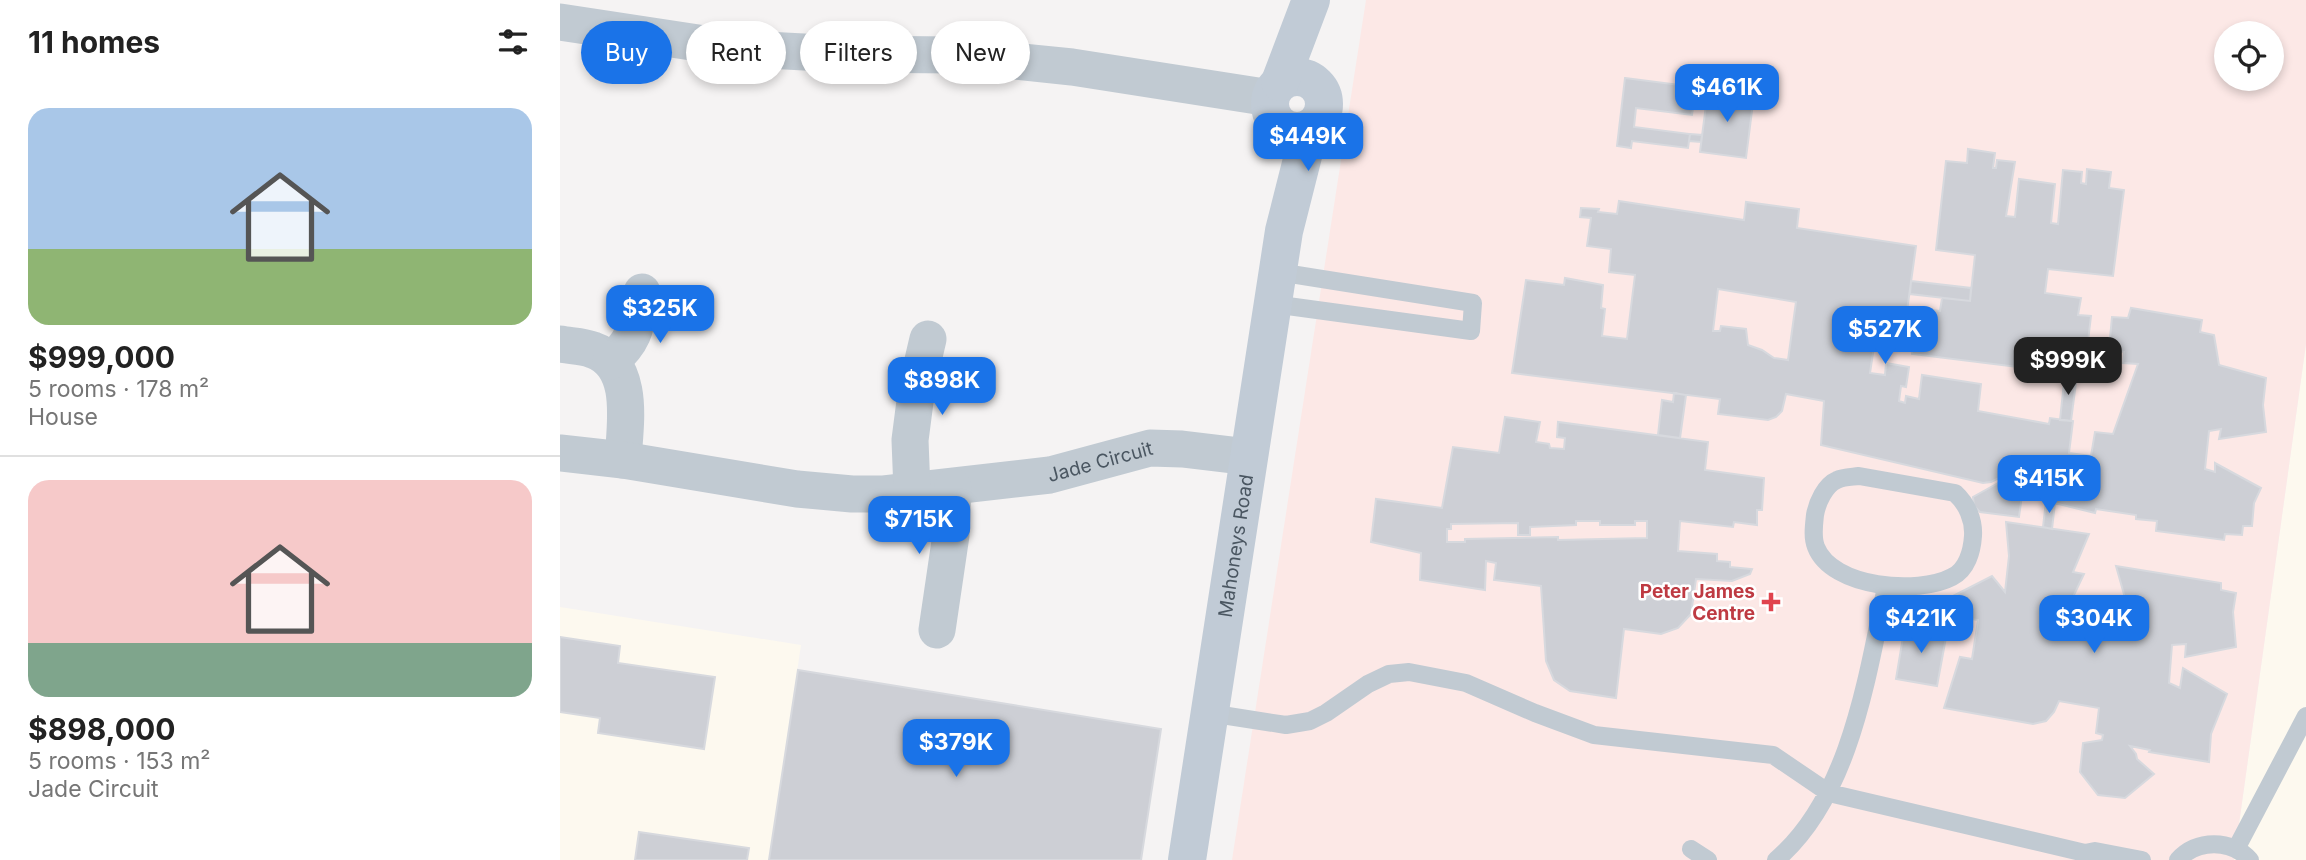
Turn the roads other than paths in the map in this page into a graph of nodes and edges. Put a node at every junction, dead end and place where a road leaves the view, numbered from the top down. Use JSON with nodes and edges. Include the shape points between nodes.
{"nodes":[{"id":1,"x":1311,"y":0,"type":"edge"},
{"id":2,"x":1320,"y":0,"type":"edge"},
{"id":3,"x":560,"y":22,"type":"edge"},
{"id":4,"x":1290,"y":103,"type":"junction"},
{"id":5,"x":1276,"y":288,"type":"junction"},
{"id":6,"x":642,"y":292,"type":"dead end"},
{"id":7,"x":928,"y":339,"type":"dead end"},
{"id":8,"x":560,"y":344,"type":"edge"},
{"id":9,"x":611,"y":361,"type":"junction"},
{"id":10,"x":560,"y":453,"type":"edge"},
{"id":11,"x":1249,"y":457,"type":"junction"},
{"id":12,"x":623,"y":460,"type":"junction"},
{"id":13,"x":953,"y":487,"type":"junction"},
{"id":14,"x":912,"y":491,"type":"junction"},
{"id":15,"x":1886,"y":587,"type":"junction"},
{"id":16,"x":937,"y":630,"type":"dead end"},
{"id":17,"x":1209,"y":713,"type":"junction"},
{"id":18,"x":2306,"y":716,"type":"edge"},
{"id":19,"x":1829,"y":793,"type":"junction"},
{"id":20,"x":1691,"y":849,"type":"dead end"},
{"id":21,"x":2243,"y":855,"type":"edge"},
{"id":22,"x":2086,"y":857,"type":"edge"},
{"id":23,"x":1187,"y":860,"type":"edge"},
{"id":24,"x":1708,"y":860,"type":"edge"},
{"id":25,"x":1776,"y":860,"type":"edge"},
{"id":26,"x":2142,"y":860,"type":"edge"},
{"id":27,"x":2178,"y":860,"type":"edge"}],
"edges":[{"from":1,"to":4,"type":"main road","name":"Mahoneys Road"},
{"from":2,"to":4,"type":"main road","name":"Mahoneys Road"},
{"from":3,"to":4,"type":"street","via":[[731,47],[954,55],[1072,67]]},
{"from":4,"to":5,"type":"main road","name":"Mahoneys Road","via":[[1284,232]]},
{"from":5,"to":5,"type":"lane","via":[[1473,303],[1471,331]]},
{"from":5,"to":11,"type":"main road","name":"Mahoneys Road"},
{"from":6,"to":9,"type":"street","via":[[635,331],[627,348]]},
{"from":7,"to":14,"type":"street","via":[[910,440]]},
{"from":8,"to":9,"type":"street","via":[[594,350]]},
{"from":9,"to":12,"type":"street","via":[[623,380]]},
{"from":10,"to":12,"type":"street","name":"Jade Circuit"},
{"from":11,"to":13,"type":"street","name":"Jade Circuit","via":[[1150,448],[1050,475]]},
{"from":11,"to":17,"type":"main road","name":"Mahoneys Road"},
{"from":12,"to":14,"type":"street","name":"Jade Circuit","via":[[797,489],[852,494]]},
{"from":13,"to":14,"type":"street","name":"Jade Circuit"},
{"from":13,"to":16,"type":"street"},
{"from":15,"to":15,"type":"lane","via":[[1847,575],[1828,564],[1816,548],[1816,510],[1836,480],[1859,476],[1925,487],[1955,493],[1965,502],[1973,528],[1972,549],[1954,577]]},
{"from":15,"to":19,"type":"lane","via":[[1860,709]]},
{"from":17,"to":19,"type":"lane","via":[[1286,725],[1310,721],[1368,684],[1389,674],[1409,672],[1465,683],[1594,735],[1773,755]]},
{"from":17,"to":23,"type":"main road","name":"Mahoneys Road"},
{"from":18,"to":21,"type":"lane"},
{"from":19,"to":22,"type":"lane"},
{"from":19,"to":25,"type":"lane"},
{"from":20,"to":24,"type":"lane"},
{"from":21,"to":27,"type":"lane","via":[[2208,844]]},
{"from":22,"to":26,"type":"lane","via":[[2095,851]]}]}
